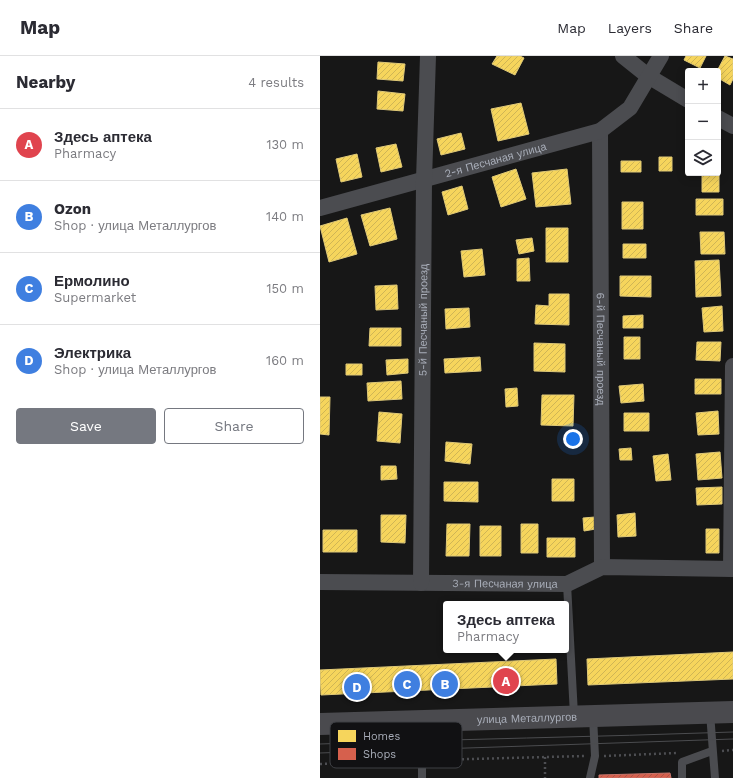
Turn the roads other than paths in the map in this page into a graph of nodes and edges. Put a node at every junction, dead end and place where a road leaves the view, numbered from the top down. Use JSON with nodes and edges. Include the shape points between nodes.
{"nodes":[{"id":1,"x":428,"y":56,"type":"edge"},
{"id":2,"x":623,"y":56,"type":"edge"},
{"id":3,"x":661,"y":56,"type":"edge"},
{"id":4,"x":648,"y":76,"type":"junction"},
{"id":5,"x":685,"y":98,"type":"edge"},
{"id":6,"x":721,"y":120,"type":"edge"},
{"id":7,"x":733,"y":126,"type":"edge"},
{"id":8,"x":600,"y":131,"type":"junction"},
{"id":9,"x":424,"y":180,"type":"junction"},
{"id":10,"x":320,"y":208,"type":"edge"},
{"id":11,"x":733,"y":366,"type":"edge"},
{"id":12,"x":602,"y":567,"type":"junction"},
{"id":13,"x":732,"y":569,"type":"edge"},
{"id":14,"x":320,"y":582,"type":"edge"},
{"id":15,"x":421,"y":583,"type":"junction"},
{"id":16,"x":567,"y":584,"type":"junction"},
{"id":17,"x":733,"y":712,"type":"edge"},
{"id":18,"x":710,"y":713,"type":"junction"},
{"id":19,"x":584,"y":717,"type":"junction"},
{"id":20,"x":395,"y":722,"type":"edge"},
{"id":21,"x":320,"y":724,"type":"edge"},
{"id":22,"x":330,"y":724,"type":"edge"},
{"id":23,"x":712,"y":751,"type":"junction"},
{"id":24,"x":590,"y":778,"type":"edge"},
{"id":25,"x":682,"y":778,"type":"edge"},
{"id":26,"x":715,"y":778,"type":"edge"}],
"edges":[{"from":1,"to":9,"type":"street","name":"5-й Песчаный проезд"},
{"from":2,"to":4,"type":"street"},
{"from":3,"to":4,"type":"street","name":"2-я Песчаная улица"},
{"from":4,"to":5,"type":"street"},
{"from":4,"to":8,"type":"street","name":"2-я Песчаная улица","via":[[630,108]]},
{"from":6,"to":7,"type":"street"},
{"from":8,"to":9,"type":"street","name":"2-я Песчаная улица"},
{"from":8,"to":12,"type":"street","name":"6-й Песчаный проезд"},
{"from":9,"to":10,"type":"street","name":"2-я Песчаная улица"},
{"from":9,"to":15,"type":"street","name":"5-й Песчаный проезд"},
{"from":11,"to":13,"type":"street"},
{"from":12,"to":13,"type":"street","name":"3-я Песчаная улица"},
{"from":12,"to":16,"type":"street","name":"3-я Песчаная улица"},
{"from":14,"to":15,"type":"street","name":"3-я Песчаная улица"},
{"from":15,"to":16,"type":"street","name":"3-я Песчаная улица"},
{"from":16,"to":19,"type":"lane"},
{"from":17,"to":18,"type":"main road","name":"улица Металлургов"},
{"from":18,"to":19,"type":"main road","name":"улица Металлургов"},
{"from":18,"to":23,"type":"lane"},
{"from":19,"to":20,"type":"main road","name":"улица Металлургов"},
{"from":19,"to":24,"type":"lane","via":[[595,756]]},
{"from":21,"to":22,"type":"main road","name":"улица Металлургов"},
{"from":23,"to":25,"type":"lane","via":[[682,762]]},
{"from":23,"to":26,"type":"lane"}]}
